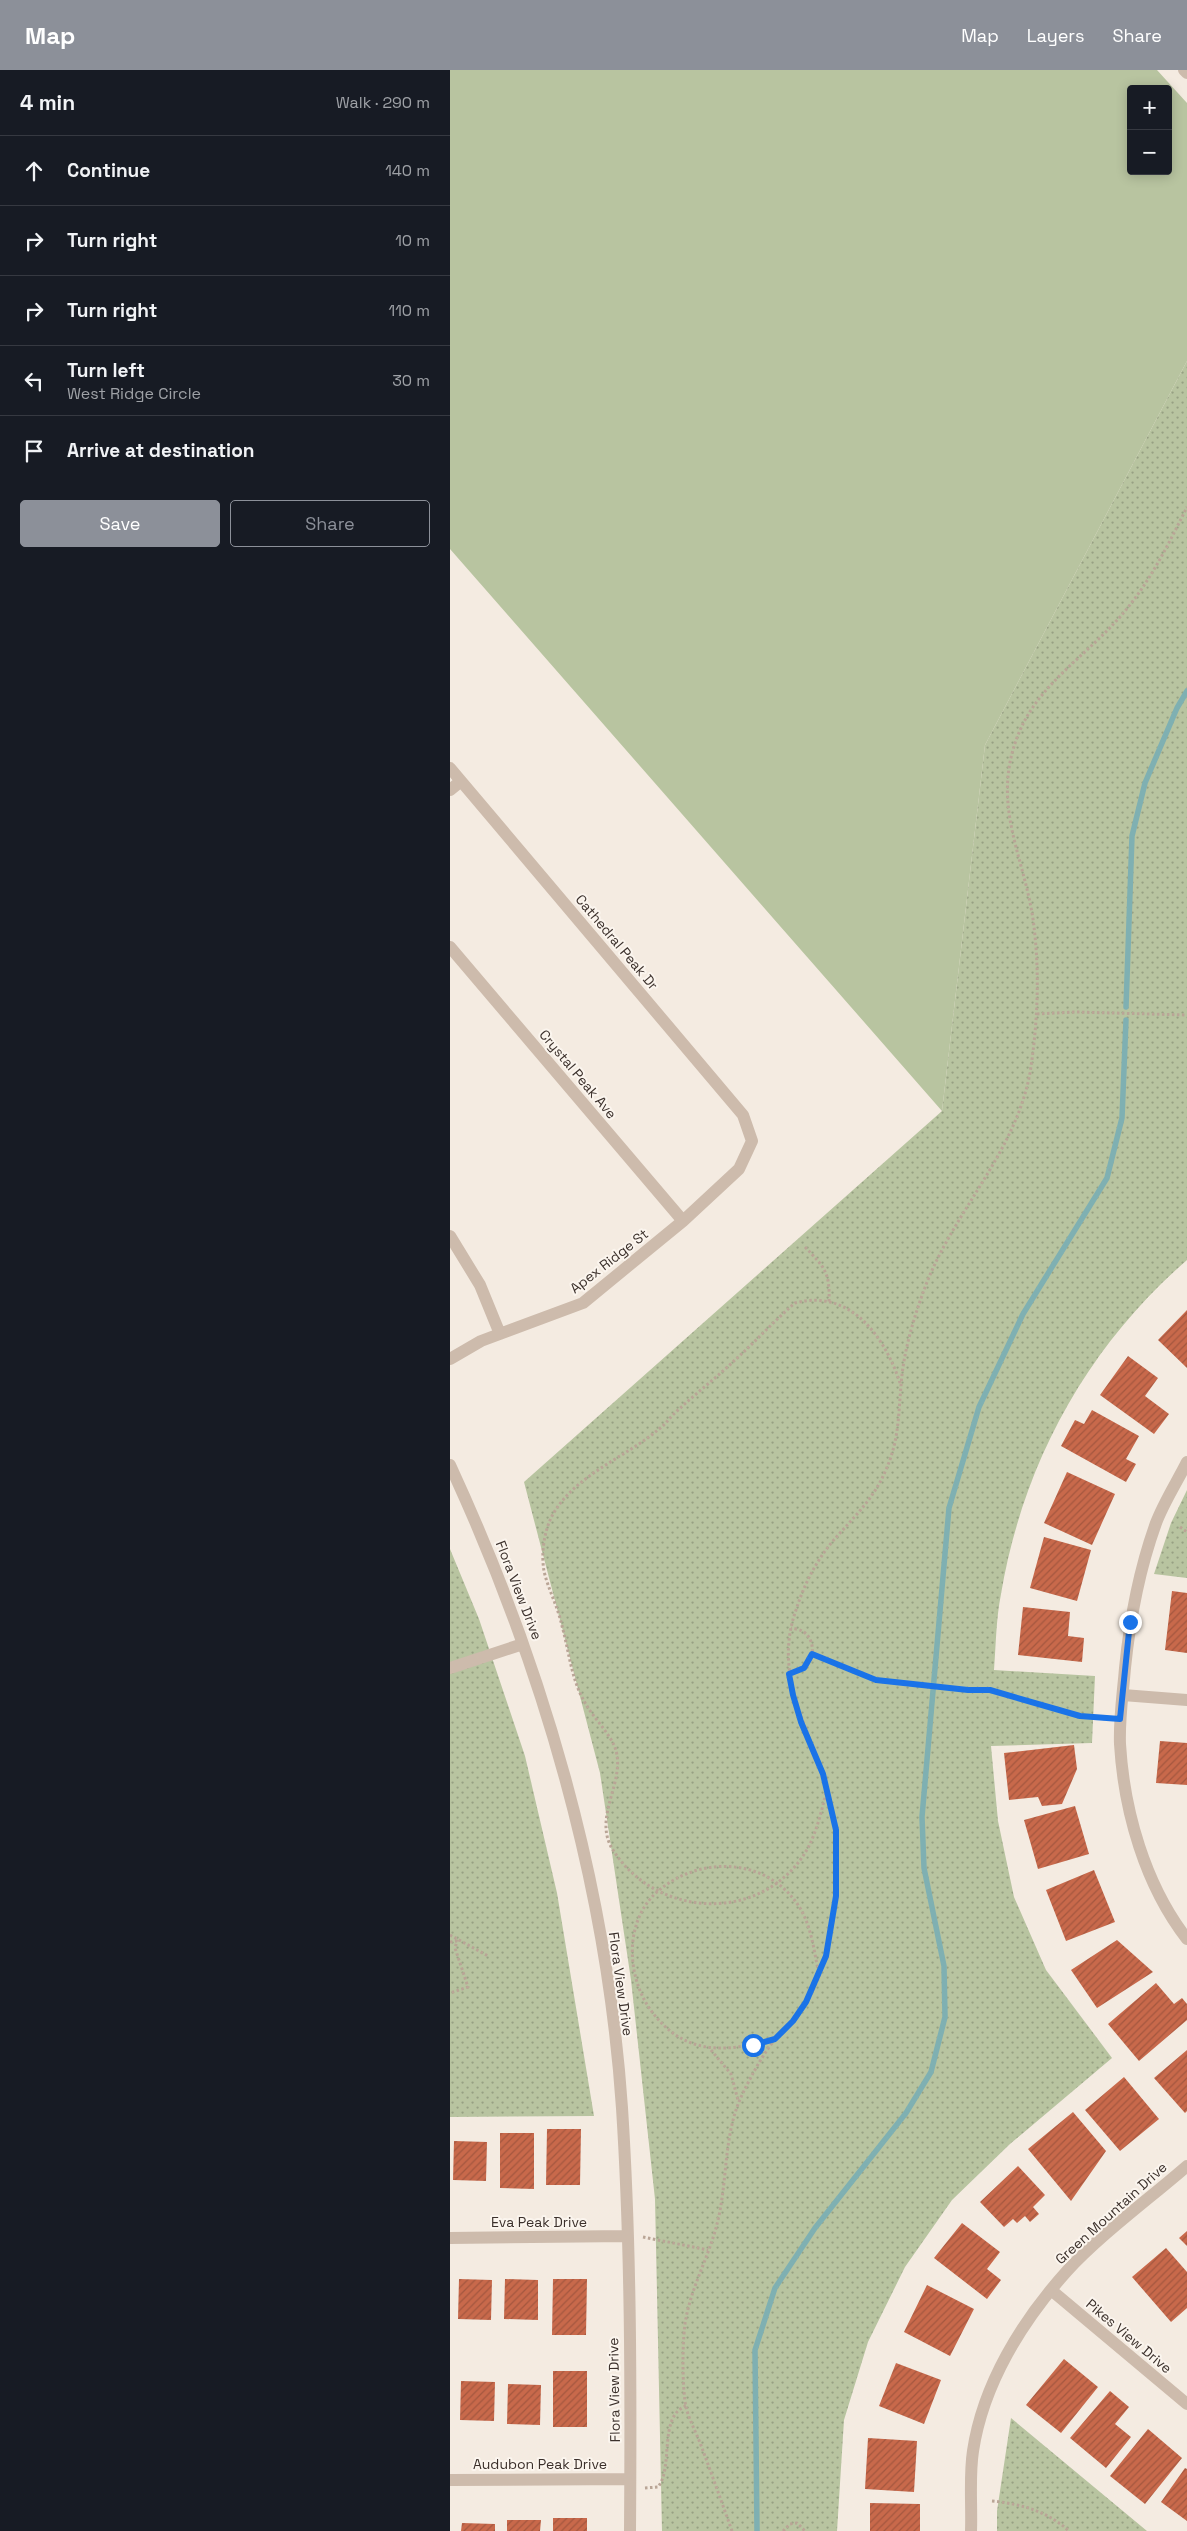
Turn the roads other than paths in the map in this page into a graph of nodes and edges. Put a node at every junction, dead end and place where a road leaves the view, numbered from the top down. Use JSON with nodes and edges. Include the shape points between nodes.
{"nodes":[{"id":1,"x":1184,"y":70,"type":"edge"},
{"id":2,"x":1187,"y":73,"type":"edge"},
{"id":3,"x":450,"y":768,"type":"edge"},
{"id":4,"x":461,"y":781,"type":"junction"},
{"id":5,"x":450,"y":790,"type":"edge"},
{"id":6,"x":450,"y":947,"type":"edge"},
{"id":7,"x":752,"y":1141,"type":"joint"},
{"id":8,"x":683,"y":1221,"type":"junction"},
{"id":9,"x":450,"y":1236,"type":"edge"},
{"id":10,"x":500,"y":1334,"type":"junction"},
{"id":11,"x":450,"y":1359,"type":"edge"},
{"id":12,"x":1187,"y":1462,"type":"edge"},
{"id":13,"x":450,"y":1465,"type":"edge"},
{"id":14,"x":523,"y":1644,"type":"junction"},
{"id":15,"x":450,"y":1668,"type":"edge"},
{"id":16,"x":1123,"y":1695,"type":"junction"},
{"id":17,"x":1187,"y":1700,"type":"edge"},
{"id":18,"x":1187,"y":1939,"type":"edge"},
{"id":19,"x":1187,"y":2166,"type":"edge"},
{"id":20,"x":627,"y":2236,"type":"junction"},
{"id":21,"x":450,"y":2238,"type":"edge"},
{"id":22,"x":1051,"y":2290,"type":"junction"},
{"id":23,"x":1187,"y":2404,"type":"edge"},
{"id":24,"x":450,"y":2480,"type":"edge"},
{"id":25,"x":630,"y":2485,"type":"junction"},
{"id":26,"x":630,"y":2531,"type":"edge"},
{"id":27,"x":971,"y":2531,"type":"edge"}],
"edges":[{"from":1,"to":2,"type":"street"},
{"from":3,"to":4,"type":"street","name":"Cathedral Peak Dr"},
{"from":4,"to":5,"type":"street"},
{"from":4,"to":7,"type":"street","name":"Cathedral Peak Dr","via":[[744,1114]]},
{"from":6,"to":8,"type":"street","name":"Crystal Peak Ave"},
{"from":7,"to":8,"type":"street","name":"Apex Ridge St","via":[[739,1169]]},
{"from":8,"to":10,"type":"street","name":"Apex Ridge St","via":[[583,1303]]},
{"from":9,"to":10,"type":"street","via":[[480,1285]]},
{"from":10,"to":11,"type":"street","name":"Apex Ridge St"},
{"from":12,"to":16,"type":"street","via":[[1157,1521],[1140,1571],[1130,1622]]},
{"from":13,"to":14,"type":"street","name":"Flora View Drive","via":[[482,1535]]},
{"from":14,"to":15,"type":"street"},
{"from":14,"to":20,"type":"street","name":"Flora View Drive","via":[[561,1762],[594,1904],[622,2107]]},
{"from":16,"to":17,"type":"street"},
{"from":16,"to":18,"type":"street","via":[[1120,1719],[1124,1774],[1138,1843],[1156,1888]]},
{"from":19,"to":22,"type":"street","name":"Green Mountain Drive","via":[[1086,2253]]},
{"from":20,"to":21,"type":"street","name":"Eva Peak Drive"},
{"from":20,"to":25,"type":"street","name":"Flora View Drive"},
{"from":22,"to":23,"type":"street","name":"Pikes View Drive"},
{"from":22,"to":27,"type":"street","name":"Green Mountain Drive","via":[[1024,2324],[985,2405],[973,2452]]},
{"from":24,"to":25,"type":"street","name":"Audubon Peak Drive"},
{"from":25,"to":26,"type":"street","name":"Flora View Drive"}]}
